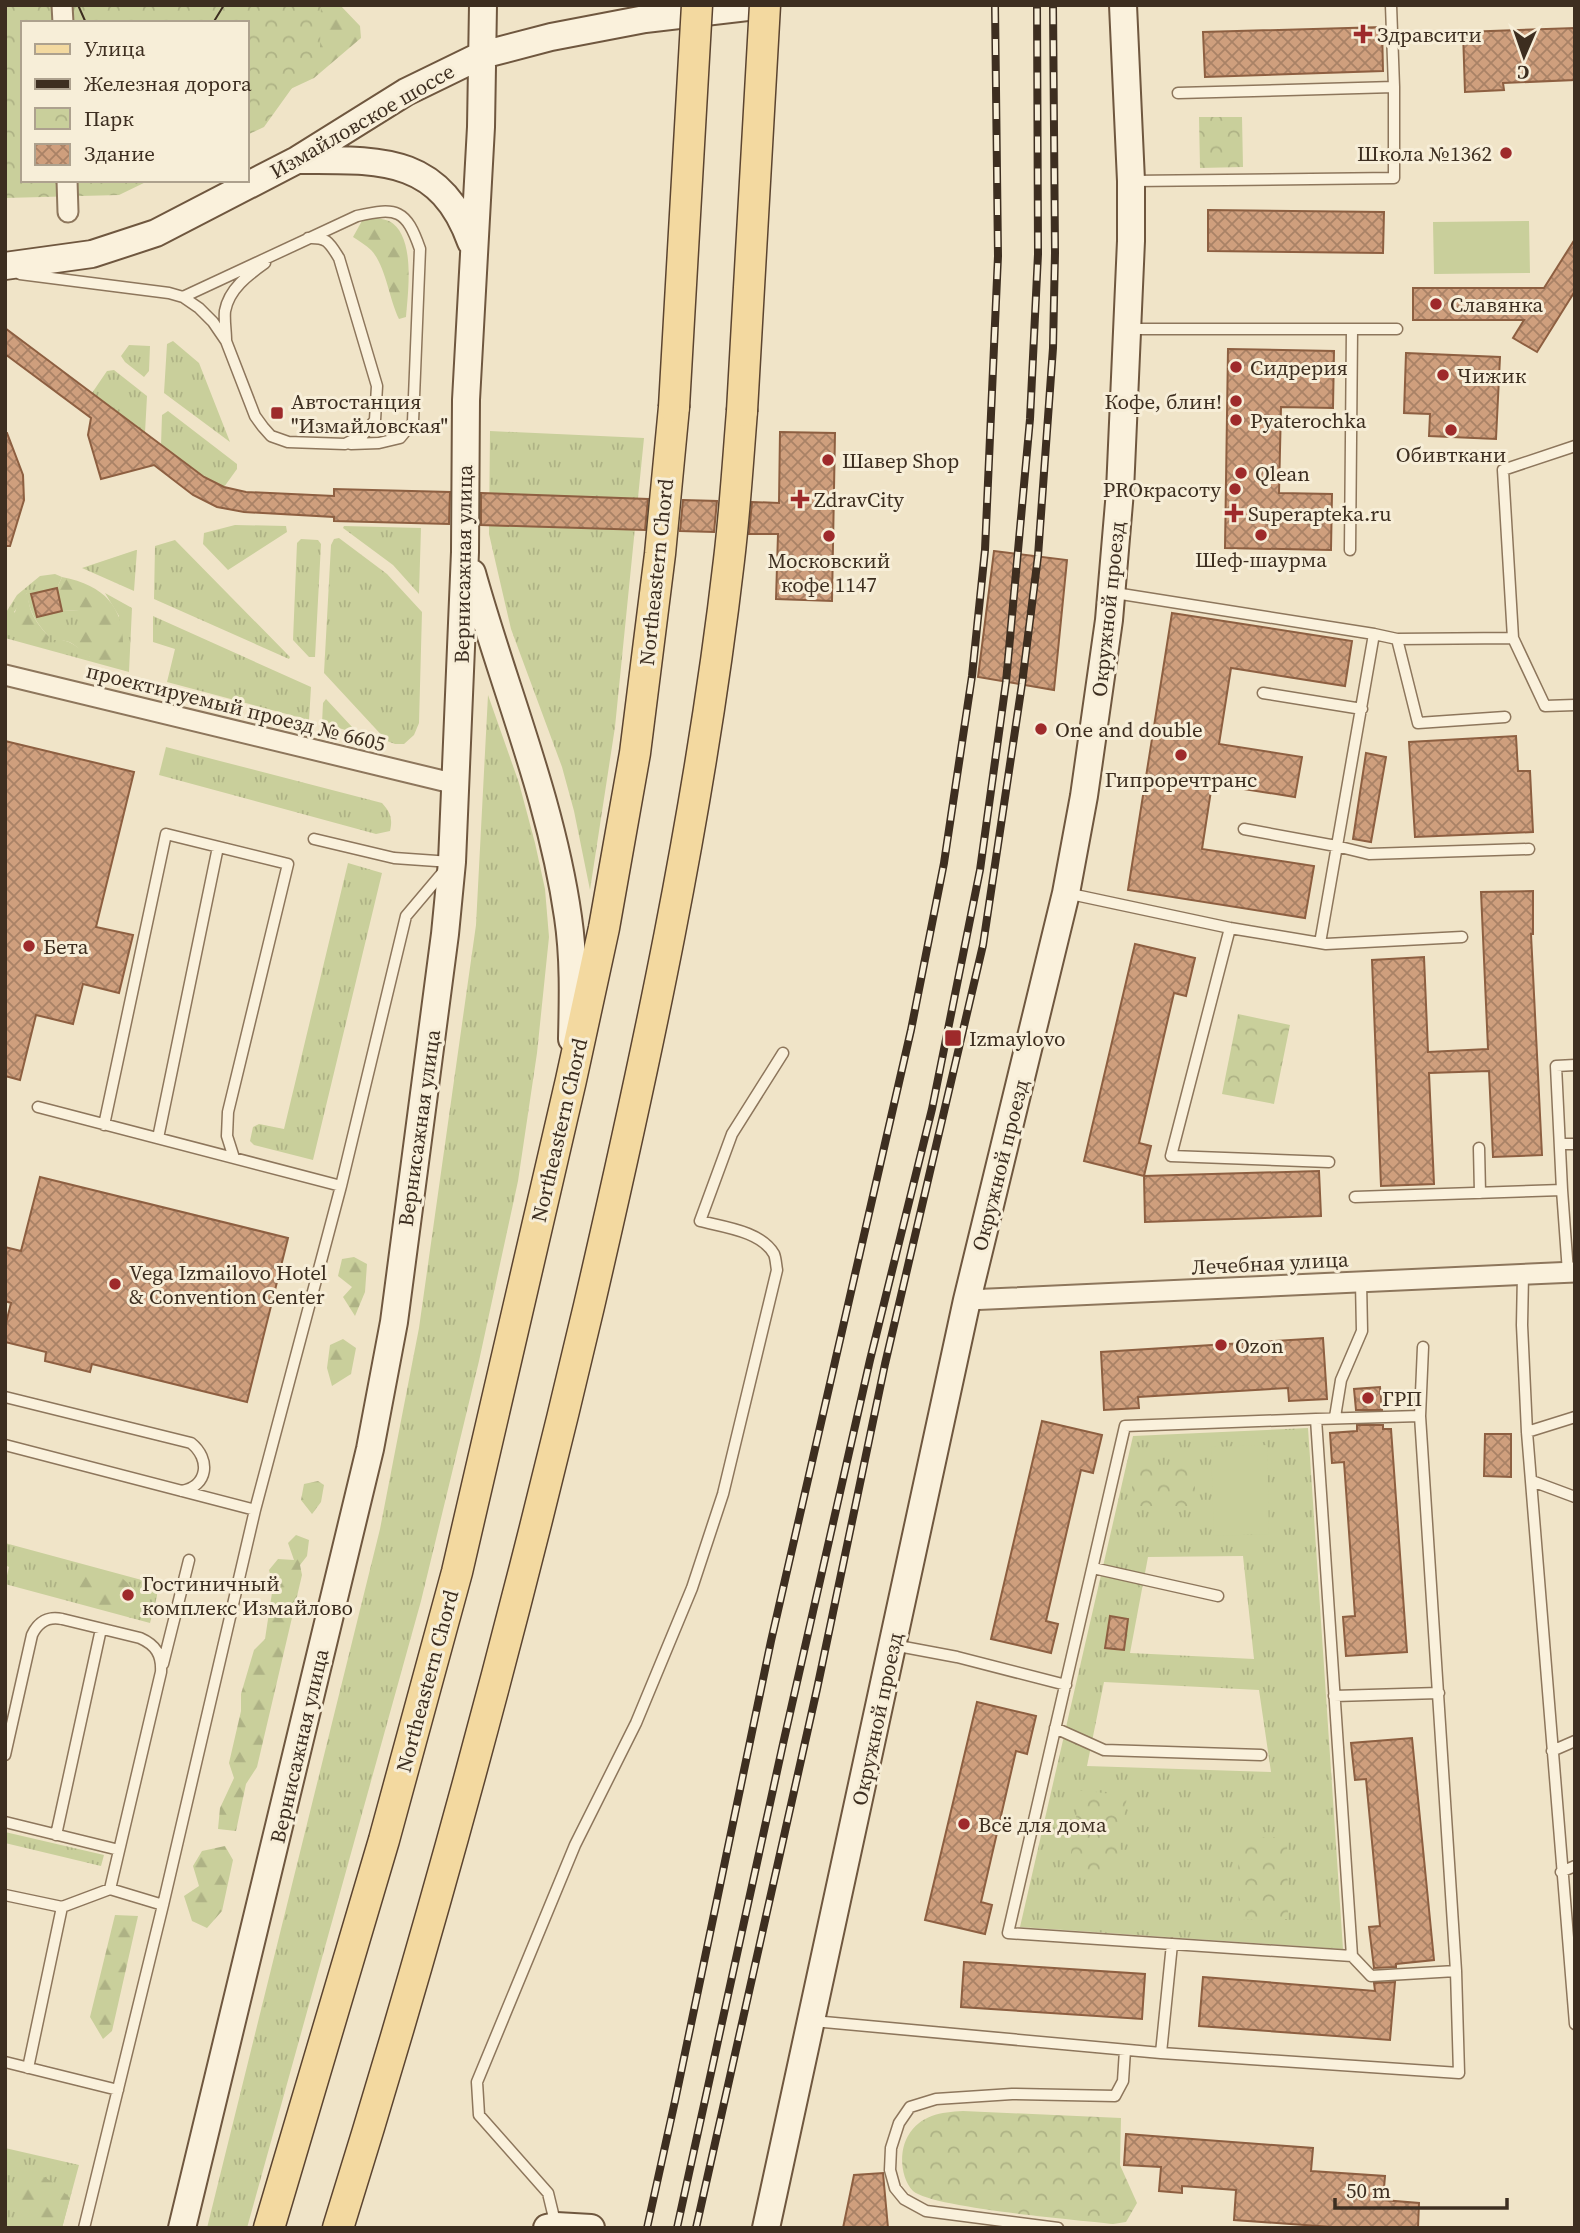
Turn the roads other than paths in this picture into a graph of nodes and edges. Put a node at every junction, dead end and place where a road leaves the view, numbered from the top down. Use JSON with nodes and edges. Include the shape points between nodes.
{"nodes":[{"id":1,"x":483,"y":5,"type":"edge"},
{"id":2,"x":697,"y":5,"type":"edge"},
{"id":3,"x":766,"y":5,"type":"edge"},
{"id":4,"x":1123,"y":5,"type":"edge"},
{"id":5,"x":1391,"y":5,"type":"edge"},
{"id":6,"x":645,"y":12,"type":"edge"},
{"id":7,"x":482,"y":55,"type":"junction"},
{"id":8,"x":1394,"y":87,"type":"junction"},
{"id":9,"x":1178,"y":93,"type":"dead end"},
{"id":10,"x":297,"y":160,"type":"junction"},
{"id":11,"x":1131,"y":181,"type":"junction"},
{"id":12,"x":67,"y":182,"type":"edge"},
{"id":13,"x":68,"y":212,"type":"dead end"},
{"id":14,"x":308,"y":238,"type":"junction"},
{"id":15,"x":290,"y":247,"type":"junction"},
{"id":16,"x":474,"y":249,"type":"junction"},
{"id":17,"x":5,"y":266,"type":"edge"},
{"id":18,"x":5,"y":272,"type":"edge"},
{"id":19,"x":183,"y":297,"type":"junction"},
{"id":20,"x":1127,"y":329,"type":"junction"},
{"id":21,"x":1352,"y":329,"type":"junction"},
{"id":22,"x":1397,"y":329,"type":"dead end"},
{"id":23,"x":226,"y":341,"type":"junction"},
{"id":24,"x":345,"y":444,"type":"junction"},
{"id":25,"x":1575,"y":446,"type":"edge"},
{"id":26,"x":1350,"y":550,"type":"dead end"},
{"id":27,"x":465,"y":552,"type":"junction"},
{"id":28,"x":1112,"y":592,"type":"junction"},
{"id":29,"x":1374,"y":634,"type":"junction"},
{"id":30,"x":1513,"y":638,"type":"junction"},
{"id":31,"x":1396,"y":639,"type":"junction"},
{"id":32,"x":5,"y":674,"type":"edge"},
{"id":33,"x":1264,"y":693,"type":"dead end"},
{"id":34,"x":1575,"y":705,"type":"edge"},
{"id":35,"x":1362,"y":709,"type":"junction"},
{"id":36,"x":1505,"y":717,"type":"dead end"},
{"id":37,"x":456,"y":784,"type":"junction"},
{"id":38,"x":1244,"y":829,"type":"dead end"},
{"id":39,"x":314,"y":839,"type":"dead end"},
{"id":40,"x":1336,"y":846,"type":"junction"},
{"id":41,"x":218,"y":847,"type":"junction"},
{"id":42,"x":1529,"y":849,"type":"dead end"},
{"id":43,"x":452,"y":862,"type":"junction"},
{"id":44,"x":1066,"y":893,"type":"junction"},
{"id":45,"x":1230,"y":928,"type":"junction"},
{"id":46,"x":1462,"y":937,"type":"dead end"},
{"id":47,"x":1320,"y":943,"type":"junction"},
{"id":48,"x":783,"y":1053,"type":"dead end"},
{"id":49,"x":1575,"y":1065,"type":"edge"},
{"id":50,"x":571,"y":1080,"type":"junction"},
{"id":51,"x":38,"y":1107,"type":"dead end"},
{"id":52,"x":104,"y":1125,"type":"junction"},
{"id":53,"x":158,"y":1138,"type":"junction"},
{"id":54,"x":1560,"y":1144,"type":"junction"},
{"id":55,"x":1575,"y":1144,"type":"edge"},
{"id":56,"x":1479,"y":1148,"type":"dead end"},
{"id":57,"x":234,"y":1158,"type":"junction"},
{"id":58,"x":1329,"y":1162,"type":"dead end"},
{"id":59,"x":341,"y":1186,"type":"junction"},
{"id":60,"x":1562,"y":1190,"type":"junction"},
{"id":61,"x":1480,"y":1193,"type":"junction"},
{"id":62,"x":1355,"y":1197,"type":"dead end"},
{"id":63,"x":1572,"y":1272,"type":"edge"},
{"id":64,"x":1523,"y":1274,"type":"junction"},
{"id":65,"x":1361,"y":1282,"type":"junction"},
{"id":66,"x":967,"y":1300,"type":"junction"},
{"id":67,"x":1423,"y":1347,"type":"dead end"},
{"id":68,"x":5,"y":1397,"type":"edge"},
{"id":69,"x":1420,"y":1416,"type":"junction"},
{"id":70,"x":1335,"y":1417,"type":"junction"},
{"id":71,"x":1575,"y":1417,"type":"edge"},
{"id":72,"x":1316,"y":1419,"type":"junction"},
{"id":73,"x":1527,"y":1432,"type":"junction"},
{"id":74,"x":5,"y":1445,"type":"edge"},
{"id":75,"x":1532,"y":1481,"type":"junction"},
{"id":76,"x":181,"y":1491,"type":"junction"},
{"id":77,"x":1575,"y":1497,"type":"edge"},
{"id":78,"x":255,"y":1510,"type":"junction"},
{"id":79,"x":189,"y":1560,"type":"dead end"},
{"id":80,"x":1093,"y":1568,"type":"junction"},
{"id":81,"x":1219,"y":1596,"type":"dead end"},
{"id":82,"x":102,"y":1629,"type":"junction"},
{"id":83,"x":892,"y":1645,"type":"junction"},
{"id":84,"x":161,"y":1672,"type":"junction"},
{"id":85,"x":1066,"y":1685,"type":"junction"},
{"id":86,"x":1439,"y":1693,"type":"junction"},
{"id":87,"x":1334,"y":1696,"type":"junction"},
{"id":88,"x":1055,"y":1728,"type":"junction"},
{"id":89,"x":1575,"y":1741,"type":"edge"},
{"id":90,"x":1552,"y":1751,"type":"junction"},
{"id":91,"x":5,"y":1755,"type":"edge"},
{"id":92,"x":1261,"y":1755,"type":"dead end"},
{"id":93,"x":5,"y":1822,"type":"edge"},
{"id":94,"x":56,"y":1835,"type":"junction"},
{"id":95,"x":119,"y":1850,"type":"junction"},
{"id":96,"x":1575,"y":1866,"type":"edge"},
{"id":97,"x":1561,"y":1872,"type":"junction"},
{"id":98,"x":110,"y":1889,"type":"junction"},
{"id":99,"x":5,"y":1895,"type":"edge"},
{"id":100,"x":163,"y":1905,"type":"junction"},
{"id":101,"x":62,"y":1907,"type":"junction"},
{"id":102,"x":1172,"y":1944,"type":"junction"},
{"id":103,"x":1352,"y":1956,"type":"junction"},
{"id":104,"x":1456,"y":1971,"type":"junction"},
{"id":105,"x":811,"y":2021,"type":"junction"},
{"id":106,"x":1575,"y":2024,"type":"edge"},
{"id":107,"x":1125,"y":2050,"type":"junction"},
{"id":108,"x":1161,"y":2053,"type":"junction"},
{"id":109,"x":5,"y":2062,"type":"edge"},
{"id":110,"x":28,"y":2068,"type":"junction"},
{"id":111,"x":118,"y":2090,"type":"junction"},
{"id":112,"x":552,"y":2227,"type":"edge"},
{"id":113,"x":84,"y":2228,"type":"edge"},
{"id":114,"x":183,"y":2228,"type":"edge"},
{"id":115,"x":270,"y":2228,"type":"edge"},
{"id":116,"x":338,"y":2228,"type":"edge"},
{"id":117,"x":591,"y":2228,"type":"edge"},
{"id":118,"x":765,"y":2228,"type":"edge"},
{"id":119,"x":1058,"y":2228,"type":"edge"}],
"edges":[{"from":1,"to":7,"type":"street","name":"Вернисажная улица"},
{"from":2,"to":50,"type":"main road","name":"Northeastern Chord","bridge":true,"via":[[674,407],[660,554],[635,753]]},
{"from":3,"to":6,"type":"street","name":"Измайловское шоссе"},
{"from":3,"to":116,"type":"main road","bridge":true,"via":[[729,559],[701,757],[668,936],[621,1168],[517,1601]]},
{"from":4,"to":11,"type":"street","name":"Окружной проезд"},
{"from":5,"to":8,"type":"lane"},
{"from":6,"to":7,"type":"street","name":"Измайловское шоссе"},
{"from":7,"to":10,"type":"street","name":"Измайловское шоссе","via":[[407,92]]},
{"from":7,"to":16,"type":"street","name":"Вернисажная улица"},
{"from":8,"to":9,"type":"lane"},
{"from":8,"to":11,"type":"lane","via":[[1394,178]]},
{"from":10,"to":16,"type":"street","via":[[369,160],[410,170],[448,197],[463,218]]},
{"from":10,"to":17,"type":"street","name":"Измайловское шоссе","via":[[143,238],[92,254]]},
{"from":11,"to":20,"type":"street","name":"Окружной проезд"},
{"from":12,"to":13,"type":"street"},
{"from":14,"to":15,"type":"lane"},
{"from":14,"to":24,"type":"lane","via":[[330,243],[338,258],[377,386],[375,420],[363,435]]},
{"from":14,"to":24,"type":"lane","via":[[357,216],[396,212],[412,225],[420,249],[413,422],[400,438]]},
{"from":15,"to":19,"type":"lane"},
{"from":15,"to":23,"type":"lane","via":[[233,290],[225,311]]},
{"from":16,"to":27,"type":"street","name":"Вернисажная улица","via":[[466,400]]},
{"from":18,"to":19,"type":"lane"},
{"from":19,"to":23,"type":"lane","via":[[213,322]]},
{"from":20,"to":21,"type":"lane"},
{"from":20,"to":28,"type":"street","name":"Окружной проезд"},
{"from":21,"to":22,"type":"lane"},
{"from":21,"to":26,"type":"lane"},
{"from":23,"to":24,"type":"lane","via":[[256,416],[271,436],[288,442]]},
{"from":25,"to":30,"type":"lane","via":[[1503,470]]},
{"from":27,"to":37,"type":"street","name":"Вернисажная улица"},
{"from":27,"to":50,"type":"street","via":[[555,846],[573,981]]},
{"from":28,"to":29,"type":"lane"},
{"from":28,"to":44,"type":"street","name":"Окружной проезд"},
{"from":29,"to":31,"type":"lane"},
{"from":29,"to":35,"type":"lane"},
{"from":30,"to":31,"type":"lane"},
{"from":30,"to":34,"type":"lane","via":[[1545,706]]},
{"from":31,"to":36,"type":"lane","via":[[1418,723]]},
{"from":32,"to":37,"type":"street","name":"проектируемый проезд № 6605"},
{"from":33,"to":35,"type":"lane"},
{"from":35,"to":40,"type":"lane"},
{"from":37,"to":43,"type":"street","name":"Вернисажная улица"},
{"from":38,"to":40,"type":"lane"},
{"from":39,"to":43,"type":"lane","via":[[394,858]]},
{"from":40,"to":42,"type":"lane","via":[[1369,854]]},
{"from":40,"to":47,"type":"lane"},
{"from":41,"to":52,"type":"lane","via":[[166,834]]},
{"from":41,"to":53,"type":"lane"},
{"from":41,"to":57,"type":"lane","via":[[288,864],[228,1112]]},
{"from":43,"to":59,"type":"lane","via":[[406,916]]},
{"from":43,"to":114,"type":"street","name":"Вернисажная улица","via":[[383,1386]]},
{"from":44,"to":45,"type":"lane"},
{"from":44,"to":66,"type":"street","name":"Окружной проезд"},
{"from":45,"to":47,"type":"lane"},
{"from":45,"to":58,"type":"lane","via":[[1171,1156]]},
{"from":46,"to":47,"type":"lane"},
{"from":48,"to":112,"type":"lane","via":[[732,1134],[700,1221],[743,1231],[766,1245],[775,1255],[777,1270],[723,1494],[692,1588],[636,1723],[575,1845],[477,2082],[479,2115],[548,2193]]},
{"from":49,"to":54,"type":"lane","via":[[1556,1066]]},
{"from":50,"to":115,"type":"main road","name":"Northeastern Chord","via":[[457,1572]]},
{"from":51,"to":52,"type":"lane"},
{"from":52,"to":53,"type":"lane"},
{"from":53,"to":57,"type":"lane"},
{"from":54,"to":55,"type":"lane"},
{"from":54,"to":60,"type":"lane"},
{"from":56,"to":61,"type":"lane"},
{"from":57,"to":59,"type":"lane"},
{"from":59,"to":78,"type":"lane"},
{"from":60,"to":61,"type":"lane"},
{"from":60,"to":63,"type":"lane"},
{"from":61,"to":62,"type":"lane"},
{"from":63,"to":64,"type":"street","name":"Лечебная улица"},
{"from":64,"to":65,"type":"street","name":"Лечебная улица"},
{"from":64,"to":73,"type":"lane"},
{"from":65,"to":66,"type":"street","name":"Лечебная улица"},
{"from":65,"to":70,"type":"lane","via":[[1363,1331],[1341,1380]]},
{"from":66,"to":83,"type":"street","name":"Окружной проезд"},
{"from":67,"to":69,"type":"lane"},
{"from":68,"to":76,"type":"lane","via":[[191,1444],[203,1456],[204,1472],[195,1486]]},
{"from":69,"to":70,"type":"lane"},
{"from":69,"to":86,"type":"lane"},
{"from":70,"to":72,"type":"lane"},
{"from":71,"to":73,"type":"lane"},
{"from":72,"to":80,"type":"lane","via":[[1125,1426]]},
{"from":72,"to":87,"type":"lane"},
{"from":73,"to":75,"type":"lane"},
{"from":74,"to":76,"type":"lane"},
{"from":75,"to":77,"type":"lane"},
{"from":75,"to":90,"type":"lane"},
{"from":76,"to":78,"type":"lane"},
{"from":78,"to":100,"type":"lane"},
{"from":79,"to":84,"type":"lane"},
{"from":80,"to":81,"type":"lane"},
{"from":80,"to":85,"type":"lane"},
{"from":82,"to":84,"type":"lane","via":[[149,1642],[160,1657]]},
{"from":82,"to":91,"type":"lane","via":[[58,1618],[36,1628]]},
{"from":82,"to":94,"type":"lane"},
{"from":83,"to":85,"type":"lane"},
{"from":83,"to":105,"type":"street","name":"Окружной проезд"},
{"from":84,"to":95,"type":"lane"},
{"from":85,"to":88,"type":"lane"},
{"from":86,"to":87,"type":"lane"},
{"from":86,"to":104,"type":"lane"},
{"from":87,"to":103,"type":"lane"},
{"from":88,"to":92,"type":"lane","via":[[1104,1750]]},
{"from":88,"to":102,"type":"lane","via":[[1008,1933]]},
{"from":89,"to":90,"type":"lane"},
{"from":90,"to":97,"type":"lane"},
{"from":93,"to":94,"type":"lane"},
{"from":94,"to":95,"type":"lane"},
{"from":95,"to":98,"type":"lane"},
{"from":96,"to":97,"type":"lane"},
{"from":97,"to":106,"type":"lane"},
{"from":98,"to":100,"type":"lane"},
{"from":98,"to":101,"type":"lane"},
{"from":99,"to":101,"type":"lane"},
{"from":100,"to":111,"type":"lane"},
{"from":101,"to":110,"type":"lane"},
{"from":102,"to":103,"type":"lane"},
{"from":102,"to":108,"type":"lane"},
{"from":103,"to":104,"type":"lane","via":[[1371,1976]]},
{"from":104,"to":108,"type":"lane","via":[[1458,2073]]},
{"from":105,"to":107,"type":"lane"},
{"from":105,"to":118,"type":"street","name":"Окружной проезд"},
{"from":107,"to":108,"type":"lane"},
{"from":107,"to":119,"type":"lane","via":[[1123,2081],[1115,2096],[1012,2094],[936,2099],[910,2107],[899,2123],[890,2170],[904,2199],[926,2211]]},
{"from":109,"to":110,"type":"lane"},
{"from":110,"to":111,"type":"lane"},
{"from":111,"to":113,"type":"lane"},
{"from":112,"to":117,"type":"street"}]}
